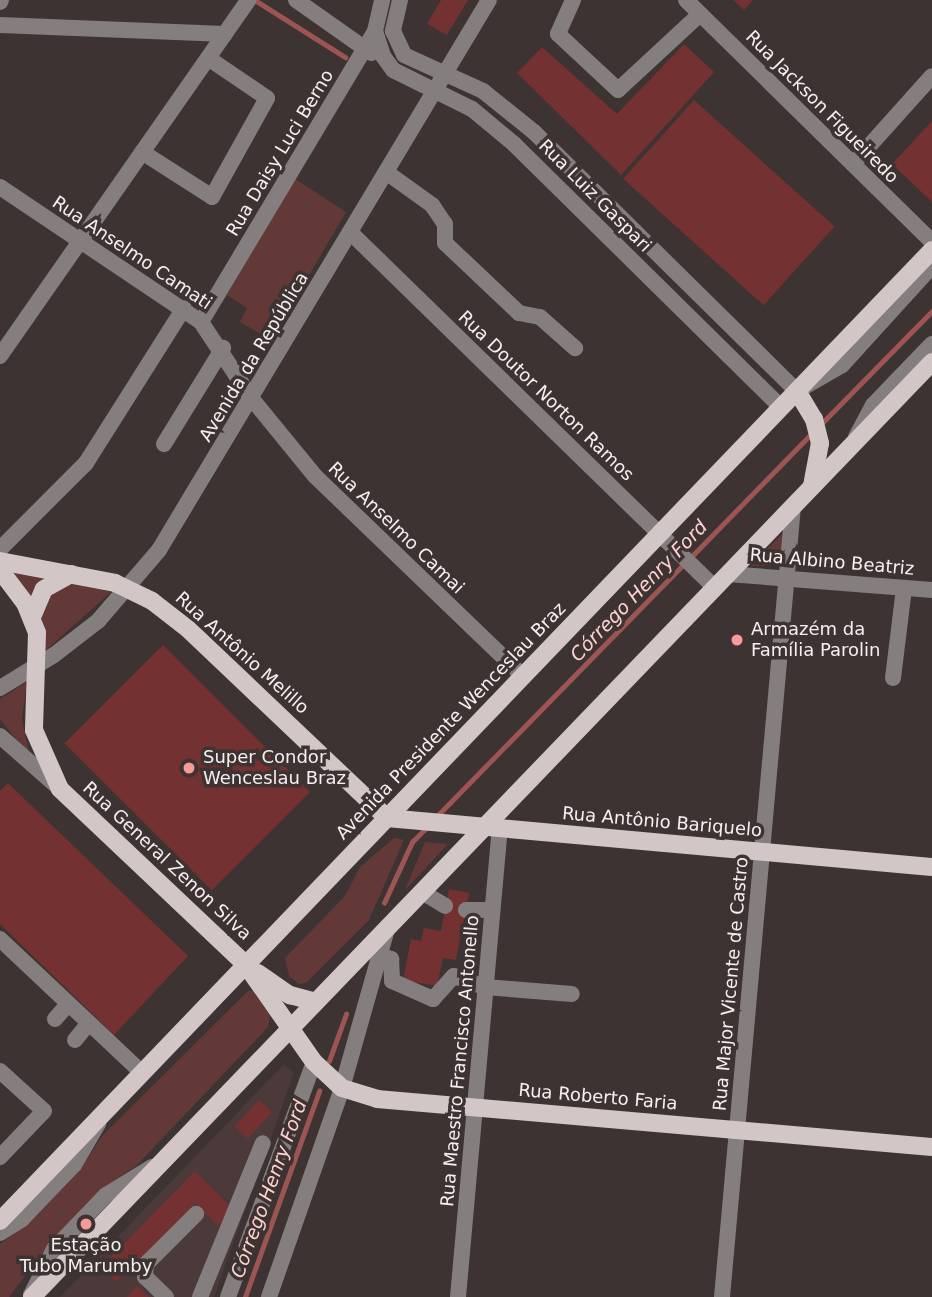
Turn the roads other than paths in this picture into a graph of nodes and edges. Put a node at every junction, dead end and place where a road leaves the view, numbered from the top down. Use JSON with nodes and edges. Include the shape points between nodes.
{"nodes":[{"id":1,"x":248,"y":0,"type":"edge"},
{"id":2,"x":296,"y":0,"type":"edge"},
{"id":3,"x":382,"y":0,"type":"edge"},
{"id":4,"x":400,"y":0,"type":"edge"},
{"id":5,"x":489,"y":0,"type":"edge"},
{"id":6,"x":573,"y":0,"type":"edge"},
{"id":7,"x":686,"y":0,"type":"edge"},
{"id":8,"x":701,"y":14,"type":"junction"},
{"id":9,"x":0,"y":25,"type":"edge"},
{"id":10,"x":375,"y":31,"type":"junction"},
{"id":11,"x":225,"y":34,"type":"junction"},
{"id":12,"x":365,"y":48,"type":"junction"},
{"id":13,"x":208,"y":58,"type":"junction"},
{"id":14,"x":387,"y":64,"type":"junction"},
{"id":15,"x":444,"y":74,"type":"junction"},
{"id":16,"x":932,"y":76,"type":"edge"},
{"id":17,"x":434,"y":90,"type":"junction"},
{"id":18,"x":142,"y":152,"type":"junction"},
{"id":19,"x":853,"y":164,"type":"junction"},
{"id":20,"x":386,"y":172,"type":"junction"},
{"id":21,"x":0,"y":187,"type":"edge"},
{"id":22,"x":350,"y":232,"type":"junction"},
{"id":23,"x":81,"y":240,"type":"junction"},
{"id":24,"x":932,"y":242,"type":"edge"},
{"id":25,"x":932,"y":250,"type":"edge"},
{"id":26,"x":932,"y":266,"type":"edge"},
{"id":27,"x":184,"y":308,"type":"junction"},
{"id":28,"x":201,"y":322,"type":"junction"},
{"id":29,"x":932,"y":344,"type":"edge"},
{"id":30,"x":222,"y":348,"type":"junction"},
{"id":31,"x":575,"y":348,"type":"dead end"},
{"id":32,"x":0,"y":356,"type":"edge"},
{"id":33,"x":932,"y":362,"type":"edge"},
{"id":34,"x":799,"y":395,"type":"junction"},
{"id":35,"x":252,"y":399,"type":"junction"},
{"id":36,"x":781,"y":407,"type":"junction"},
{"id":37,"x":164,"y":443,"type":"dead end"},
{"id":38,"x":852,"y":446,"type":"junction"},
{"id":39,"x":812,"y":487,"type":"junction"},
{"id":40,"x":793,"y":506,"type":"junction"},
{"id":41,"x":664,"y":539,"type":"junction"},
{"id":42,"x":0,"y":549,"type":"edge"},
{"id":43,"x":0,"y":561,"type":"edge"},
{"id":44,"x":0,"y":570,"type":"edge"},
{"id":45,"x":728,"y":574,"type":"junction"},
{"id":46,"x":71,"y":575,"type":"junction"},
{"id":47,"x":787,"y":578,"type":"junction"},
{"id":48,"x":715,"y":588,"type":"junction"},
{"id":49,"x":904,"y":588,"type":"junction"},
{"id":50,"x":130,"y":589,"type":"junction"},
{"id":51,"x":932,"y":590,"type":"edge"},
{"id":52,"x":32,"y":617,"type":"junction"},
{"id":53,"x":38,"y":665,"type":"junction"},
{"id":54,"x":523,"y":676,"type":"junction"},
{"id":55,"x":893,"y":678,"type":"dead end"},
{"id":56,"x":0,"y":688,"type":"edge"},
{"id":57,"x":0,"y":736,"type":"edge"},
{"id":58,"x":60,"y":789,"type":"junction"},
{"id":59,"x":387,"y":818,"type":"junction"},
{"id":60,"x":492,"y":828,"type":"junction"},
{"id":61,"x":762,"y":852,"type":"junction"},
{"id":62,"x":932,"y":867,"type":"edge"},
{"id":63,"x":422,"y":892,"type":"junction"},
{"id":64,"x":445,"y":906,"type":"dead end"},
{"id":65,"x":466,"y":910,"type":"dead end"},
{"id":66,"x":492,"y":910,"type":"junction"},
{"id":67,"x":387,"y":929,"type":"junction"},
{"id":68,"x":2,"y":947,"type":"edge"},
{"id":69,"x":379,"y":955,"type":"junction"},
{"id":70,"x":246,"y":965,"type":"junction"},
{"id":71,"x":485,"y":987,"type":"junction"},
{"id":72,"x":572,"y":994,"type":"dead end"},
{"id":73,"x":316,"y":1002,"type":"junction"},
{"id":74,"x":67,"y":1005,"type":"junction"},
{"id":75,"x":55,"y":1019,"type":"dead end"},
{"id":76,"x":88,"y":1024,"type":"junction"},
{"id":77,"x":290,"y":1029,"type":"junction"},
{"id":78,"x":75,"y":1040,"type":"dead end"},
{"id":79,"x":314,"y":1062,"type":"junction"},
{"id":80,"x":0,"y":1071,"type":"edge"},
{"id":81,"x":142,"y":1073,"type":"junction"},
{"id":82,"x":342,"y":1088,"type":"junction"},
{"id":83,"x":475,"y":1108,"type":"junction"},
{"id":84,"x":107,"y":1110,"type":"junction"},
{"id":85,"x":737,"y":1130,"type":"junction"},
{"id":86,"x":263,"y":1143,"type":"dead end"},
{"id":87,"x":932,"y":1147,"type":"edge"},
{"id":88,"x":0,"y":1157,"type":"edge"},
{"id":89,"x":196,"y":1213,"type":"dead end"},
{"id":90,"x":0,"y":1221,"type":"edge"},
{"id":91,"x":0,"y":1233,"type":"edge"},
{"id":92,"x":31,"y":1297,"type":"edge"},
{"id":93,"x":166,"y":1297,"type":"edge"},
{"id":94,"x":200,"y":1297,"type":"edge"},
{"id":95,"x":228,"y":1297,"type":"edge"},
{"id":96,"x":269,"y":1297,"type":"edge"},
{"id":97,"x":458,"y":1297,"type":"edge"},
{"id":98,"x":722,"y":1297,"type":"edge"}],
"edges":[{"from":1,"to":11,"type":"street"},
{"from":2,"to":12,"type":"street","name":"Rua Luiz Gaspari"},
{"from":3,"to":10,"type":"street","name":"Rua Daisy Luci Berno"},
{"from":4,"to":15,"type":"street","name":"Rua Luiz Gaspari","via":[[393,31],[404,55]]},
{"from":5,"to":15,"type":"street","name":"Avenida da República"},
{"from":6,"to":8,"type":"street","via":[[558,34],[618,90]]},
{"from":7,"to":8,"type":"street","name":"Rua Jackson Figueiredo"},
{"from":8,"to":19,"type":"street","name":"Rua Jackson Figueiredo"},
{"from":9,"to":11,"type":"street"},
{"from":10,"to":12,"type":"street","name":"Rua Daisy Luci Berno"},
{"from":10,"to":14,"type":"street"},
{"from":11,"to":13,"type":"street"},
{"from":12,"to":14,"type":"street","name":"Rua Luiz Gaspari"},
{"from":12,"to":28,"type":"street","name":"Rua Daisy Luci Berno"},
{"from":13,"to":18,"type":"street"},
{"from":13,"to":18,"type":"street","via":[[267,98],[212,197]]},
{"from":14,"to":17,"type":"street","name":"Rua Luiz Gaspari"},
{"from":15,"to":17,"type":"street","name":"Avenida da República"},
{"from":15,"to":34,"type":"street","name":"Rua Luiz Gaspari","via":[[483,91],[534,132]]},
{"from":16,"to":19,"type":"street"},
{"from":17,"to":20,"type":"street","name":"Avenida da República"},
{"from":17,"to":36,"type":"street","name":"Rua Luiz Gaspari","via":[[472,109],[514,144]]},
{"from":18,"to":23,"type":"street"},
{"from":19,"to":24,"type":"street","name":"Rua Jackson Figueiredo"},
{"from":20,"to":22,"type":"street","name":"Avenida da República"},
{"from":20,"to":31,"type":"street","via":[[432,205],[445,224],[445,243],[519,313],[540,317]]},
{"from":21,"to":23,"type":"street","name":"Rua Anselmo Camati"},
{"from":22,"to":35,"type":"street","name":"Avenida da República"},
{"from":22,"to":41,"type":"street","name":"Rua Doutor Norton Ramos"},
{"from":23,"to":27,"type":"street","name":"Rua Anselmo Camati"},
{"from":23,"to":32,"type":"street"},
{"from":25,"to":34,"type":"main road","name":"Avenida Presidente Wenceslau Braz"},
{"from":26,"to":34,"type":"street","via":[[842,365]]},
{"from":27,"to":28,"type":"street","name":"Rua Anselmo Camati"},
{"from":27,"to":42,"type":"street","via":[[86,463]]},
{"from":28,"to":30,"type":"street","name":"Rua Anselmo Camati"},
{"from":29,"to":38,"type":"street","via":[[873,405]]},
{"from":30,"to":35,"type":"street","name":"Rua Anselmo Camati"},
{"from":30,"to":37,"type":"street"},
{"from":33,"to":38,"type":"main road"},
{"from":34,"to":36,"type":"main road","name":"Avenida Presidente Wenceslau Braz"},
{"from":34,"to":39,"type":"main road","via":[[814,419],[820,443]]},
{"from":35,"to":50,"type":"street","name":"Avenida da República","via":[[179,520]]},
{"from":35,"to":54,"type":"street","name":"Rua Anselmo Camai","via":[[314,476]]},
{"from":36,"to":41,"type":"main road","name":"Avenida Presidente Wenceslau Braz"},
{"from":38,"to":39,"type":"main road"},
{"from":39,"to":40,"type":"main road"},
{"from":40,"to":45,"type":"main road"},
{"from":40,"to":47,"type":"street","name":"Rua Major Vicente de Castro"},
{"from":41,"to":48,"type":"street","name":"Rua Doutor Norton Ramos"},
{"from":41,"to":54,"type":"main road","name":"Avenida Presidente Wenceslau Braz"},
{"from":43,"to":46,"type":"main road","name":"Rua Antônio Melillo"},
{"from":44,"to":52,"type":"main road"},
{"from":45,"to":47,"type":"street","name":"Rua Albino Beatriz"},
{"from":45,"to":48,"type":"main road"},
{"from":46,"to":50,"type":"main road","name":"Rua Antônio Melillo"},
{"from":46,"to":52,"type":"main road","via":[[44,589]]},
{"from":47,"to":49,"type":"street","name":"Rua Albino Beatriz"},
{"from":47,"to":61,"type":"street","name":"Rua Major Vicente de Castro"},
{"from":48,"to":60,"type":"main road"},
{"from":49,"to":51,"type":"street","name":"Rua Albino Beatriz"},
{"from":49,"to":55,"type":"street"},
{"from":50,"to":53,"type":"street","name":"Avenida da República","via":[[83,634]]},
{"from":50,"to":59,"type":"main road","name":"Rua Antônio Melillo","via":[[188,629]]},
{"from":52,"to":53,"type":"main road"},
{"from":53,"to":56,"type":"street","name":"Avenida da República"},
{"from":53,"to":58,"type":"main road","via":[[34,730]]},
{"from":54,"to":59,"type":"main road","name":"Avenida Presidente Wenceslau Braz"},
{"from":57,"to":58,"type":"street","name":"Rua General Zenon Silva"},
{"from":58,"to":70,"type":"main road","name":"Rua General Zenon Silva"},
{"from":59,"to":60,"type":"main road","name":"Rua Antônio Bariquelo"},
{"from":59,"to":70,"type":"main road","name":"Avenida Presidente Wenceslau Braz"},
{"from":60,"to":61,"type":"main road","name":"Rua Antônio Bariquelo"},
{"from":60,"to":63,"type":"main road"},
{"from":60,"to":66,"type":"street","name":"Rua Maestro Francisco Antonello"},
{"from":61,"to":62,"type":"main road","name":"Rua Antônio Bariquelo"},
{"from":61,"to":85,"type":"street","name":"Rua Major Vicente de Castro"},
{"from":63,"to":64,"type":"street"},
{"from":63,"to":67,"type":"main road"},
{"from":65,"to":66,"type":"street"},
{"from":66,"to":71,"type":"street","name":"Rua Maestro Francisco Antonello"},
{"from":67,"to":69,"type":"street"},
{"from":67,"to":73,"type":"main road"},
{"from":68,"to":74,"type":"street","via":[[41,992]]},
{"from":69,"to":71,"type":"street","via":[[391,959],[392,981],[433,999],[454,976]]},
{"from":69,"to":82,"type":"street"},
{"from":70,"to":73,"type":"main road","via":[[290,995]]},
{"from":70,"to":77,"type":"main road","name":"Rua General Zenon Silva"},
{"from":70,"to":81,"type":"main road","name":"Avenida Presidente Wenceslau Braz"},
{"from":71,"to":72,"type":"street"},
{"from":71,"to":83,"type":"street","name":"Rua Maestro Francisco Antonello"},
{"from":73,"to":77,"type":"main road"},
{"from":74,"to":75,"type":"street"},
{"from":74,"to":76,"type":"street"},
{"from":76,"to":78,"type":"street"},
{"from":76,"to":81,"type":"street"},
{"from":77,"to":79,"type":"main road","name":"Rua Roberto Faria"},
{"from":77,"to":92,"type":"main road"},
{"from":79,"to":82,"type":"main road","name":"Rua Roberto Faria"},
{"from":79,"to":95,"type":"street"},
{"from":80,"to":88,"type":"street","via":[[44,1111]]},
{"from":81,"to":84,"type":"main road","name":"Avenida Presidente Wenceslau Braz"},
{"from":82,"to":83,"type":"main road","name":"Rua Roberto Faria","via":[[366,1098]]},
{"from":82,"to":96,"type":"street"},
{"from":83,"to":85,"type":"main road","name":"Rua Roberto Faria"},
{"from":83,"to":97,"type":"street","name":"Rua Maestro Francisco Antonello"},
{"from":84,"to":90,"type":"main road","name":"Avenida Presidente Wenceslau Braz"},
{"from":84,"to":91,"type":"street","via":[[74,1165],[22,1219]]},
{"from":85,"to":87,"type":"main road","name":"Rua Roberto Faria"},
{"from":85,"to":98,"type":"street","name":"Rua Major Vicente de Castro"},
{"from":86,"to":94,"type":"street"},
{"from":89,"to":93,"type":"street","via":[[146,1264],[145,1277]]}]}
